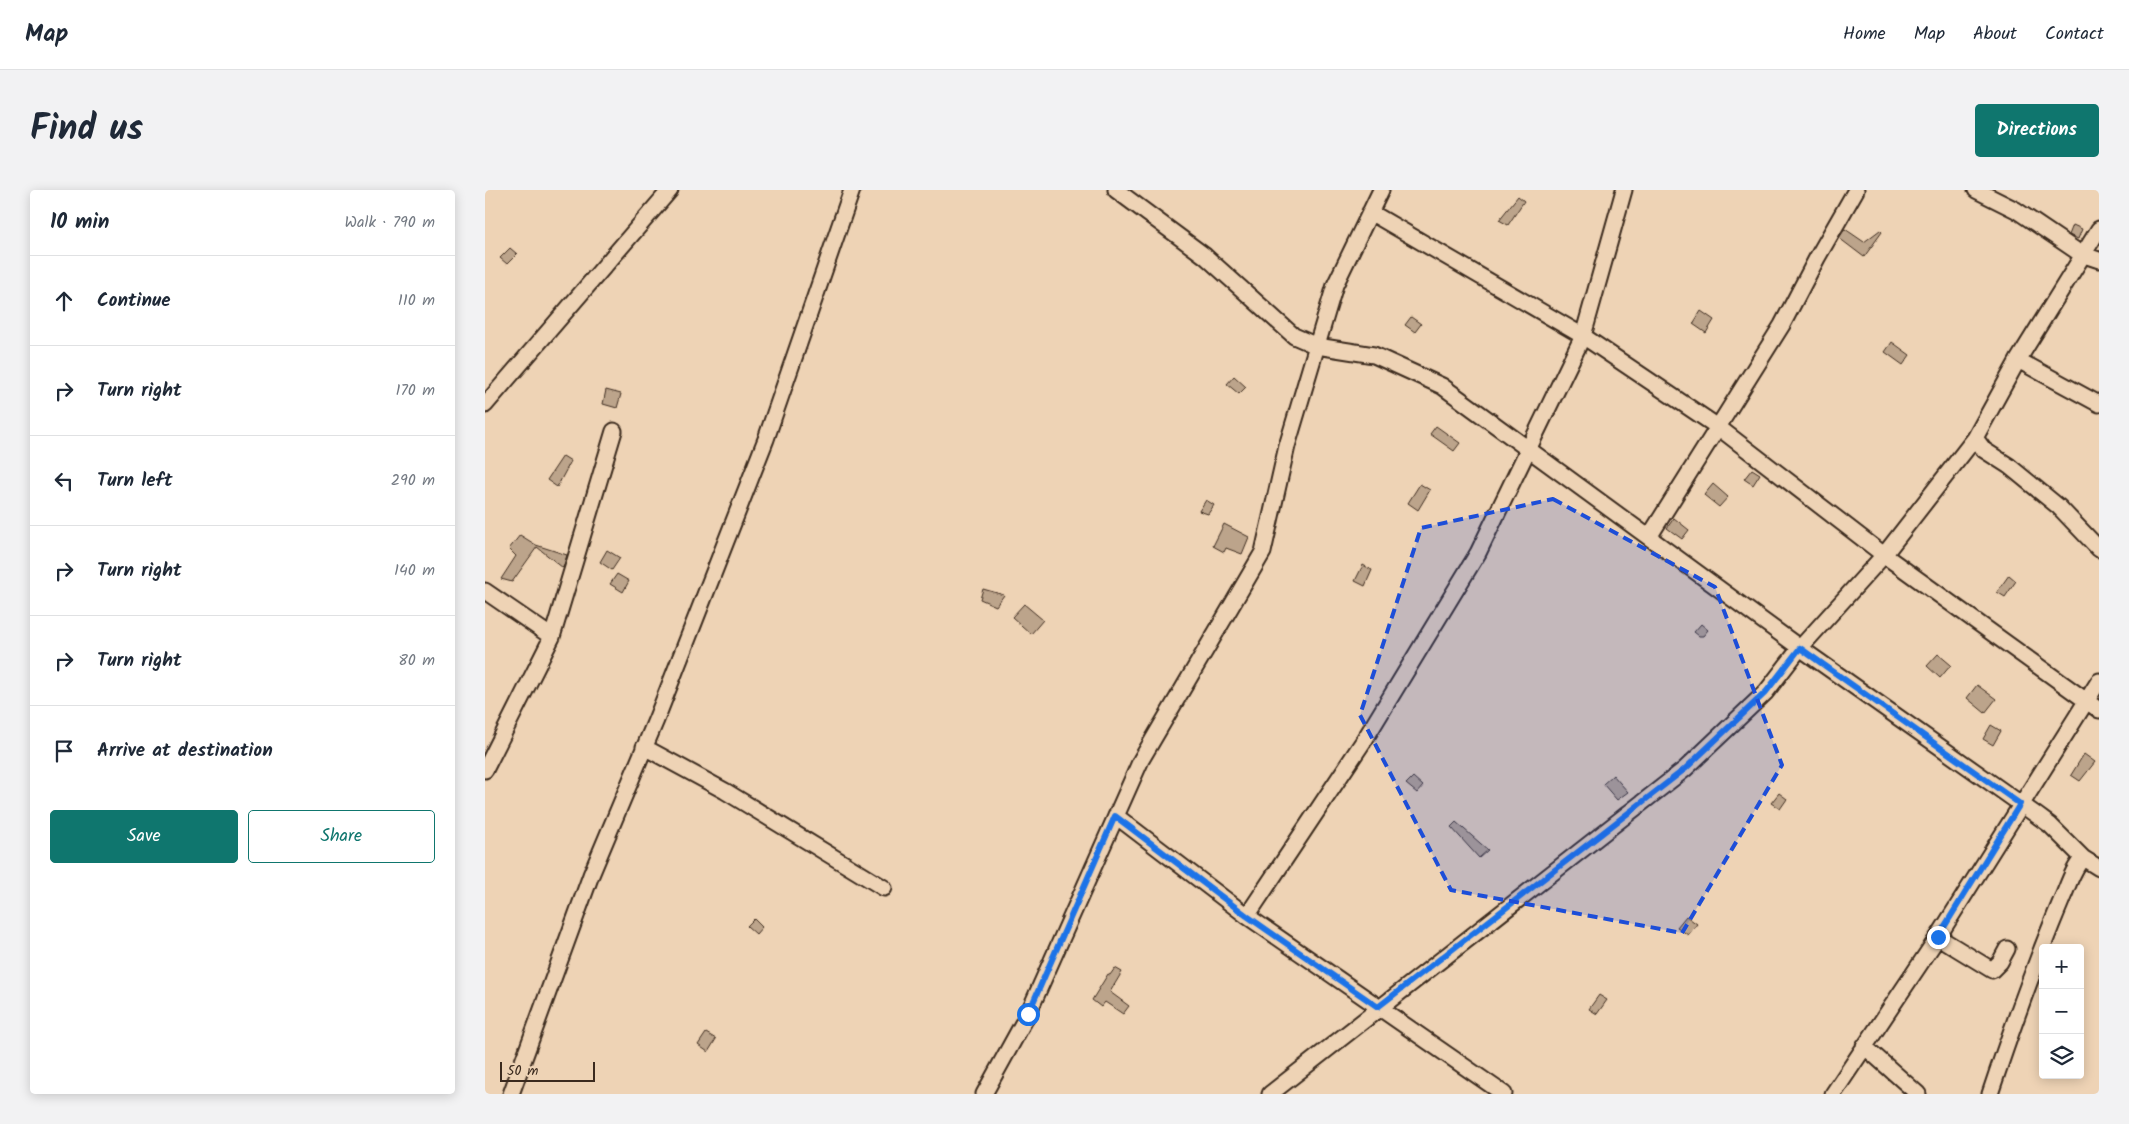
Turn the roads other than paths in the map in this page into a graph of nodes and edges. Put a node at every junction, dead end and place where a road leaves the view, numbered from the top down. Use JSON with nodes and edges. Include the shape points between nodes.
{"nodes":[{"id":1,"x":670,"y":190,"type":"edge"},
{"id":2,"x":852,"y":190,"type":"edge"},
{"id":3,"x":1116,"y":190,"type":"edge"},
{"id":4,"x":1381,"y":190,"type":"edge"},
{"id":5,"x":1624,"y":190,"type":"edge"},
{"id":6,"x":1856,"y":190,"type":"edge"},
{"id":7,"x":1976,"y":190,"type":"edge"},
{"id":8,"x":1371,"y":212,"type":"junction"},
{"id":9,"x":2099,"y":228,"type":"edge"},
{"id":10,"x":2081,"y":254,"type":"junction"},
{"id":11,"x":2099,"y":260,"type":"edge"},
{"id":12,"x":1583,"y":336,"type":"junction"},
{"id":13,"x":1317,"y":346,"type":"junction"},
{"id":14,"x":2018,"y":360,"type":"junction"},
{"id":15,"x":2099,"y":404,"type":"edge"},
{"id":16,"x":485,"y":405,"type":"edge"},
{"id":17,"x":1718,"y":427,"type":"junction"},
{"id":18,"x":614,"y":431,"type":"dead end"},
{"id":19,"x":1975,"y":438,"type":"junction"},
{"id":20,"x":1529,"y":449,"type":"junction"},
{"id":21,"x":1649,"y":537,"type":"junction"},
{"id":22,"x":2099,"y":548,"type":"edge"},
{"id":23,"x":1884,"y":555,"type":"junction"},
{"id":24,"x":485,"y":591,"type":"edge"},
{"id":25,"x":552,"y":637,"type":"junction"},
{"id":26,"x":1800,"y":648,"type":"junction"},
{"id":27,"x":2099,"y":681,"type":"edge"},
{"id":28,"x":2086,"y":700,"type":"junction"},
{"id":29,"x":2099,"y":710,"type":"edge"},
{"id":30,"x":645,"y":748,"type":"junction"},
{"id":31,"x":485,"y":770,"type":"edge"},
{"id":32,"x":2020,"y":804,"type":"junction"},
{"id":33,"x":1115,"y":816,"type":"junction"},
{"id":34,"x":2083,"y":858,"type":"junction"},
{"id":35,"x":2099,"y":868,"type":"edge"},
{"id":36,"x":884,"y":888,"type":"dead end"},
{"id":37,"x":1247,"y":916,"type":"junction"},
{"id":38,"x":1938,"y":937,"type":"junction"},
{"id":39,"x":2007,"y":950,"type":"dead end"},
{"id":40,"x":1378,"y":1007,"type":"junction"},
{"id":41,"x":1864,"y":1046,"type":"junction"},
{"id":42,"x":511,"y":1094,"type":"edge"},
{"id":43,"x":984,"y":1094,"type":"edge"},
{"id":44,"x":1270,"y":1094,"type":"edge"},
{"id":45,"x":1504,"y":1094,"type":"edge"},
{"id":46,"x":1833,"y":1094,"type":"edge"},
{"id":47,"x":1918,"y":1094,"type":"edge"},
{"id":48,"x":1990,"y":1094,"type":"edge"}],
"edges":[{"from":1,"to":16,"type":"street"},
{"from":2,"to":30,"type":"street","via":[[766,439]]},
{"from":3,"to":13,"type":"street","via":[[1205,256],[1294,336]]},
{"from":4,"to":8,"type":"street"},
{"from":5,"to":12,"type":"street"},
{"from":6,"to":17,"type":"street","via":[[1782,326]]},
{"from":7,"to":10,"type":"street","via":[[2016,210]]},
{"from":8,"to":12,"type":"street"},
{"from":8,"to":13,"type":"street","via":[[1335,285]]},
{"from":9,"to":10,"type":"street"},
{"from":10,"to":11,"type":"street"},
{"from":10,"to":14,"type":"street"},
{"from":12,"to":17,"type":"street"},
{"from":12,"to":20,"type":"street"},
{"from":13,"to":20,"type":"street","via":[[1374,356],[1442,386]]},
{"from":13,"to":33,"type":"street","via":[[1287,446],[1263,552],[1141,760]]},
{"from":14,"to":15,"type":"street"},
{"from":14,"to":19,"type":"street"},
{"from":17,"to":21,"type":"street"},
{"from":17,"to":23,"type":"street"},
{"from":18,"to":25,"type":"street"},
{"from":19,"to":22,"type":"street","via":[[1984,450],[2009,466],[2059,508]]},
{"from":19,"to":23,"type":"street"},
{"from":20,"to":21,"type":"street"},
{"from":20,"to":37,"type":"street","via":[[1472,562],[1365,739]]},
{"from":21,"to":26,"type":"street"},
{"from":23,"to":26,"type":"street"},
{"from":23,"to":28,"type":"street"},
{"from":24,"to":25,"type":"street"},
{"from":25,"to":31,"type":"street"},
{"from":26,"to":32,"type":"street"},
{"from":26,"to":40,"type":"street","via":[[1766,692],[1685,769]]},
{"from":27,"to":28,"type":"street"},
{"from":28,"to":29,"type":"street"},
{"from":28,"to":32,"type":"street"},
{"from":30,"to":36,"type":"street","via":[[725,791]]},
{"from":30,"to":42,"type":"street","via":[[591,875]]},
{"from":32,"to":34,"type":"street","via":[[2050,825]]},
{"from":32,"to":38,"type":"street"},
{"from":33,"to":37,"type":"street"},
{"from":33,"to":43,"type":"street","via":[[1028,1014]]},
{"from":34,"to":35,"type":"street"},
{"from":34,"to":48,"type":"street","via":[[2074,872],[2018,1008]]},
{"from":37,"to":40,"type":"street"},
{"from":38,"to":39,"type":"street","via":[[1992,970]]},
{"from":38,"to":41,"type":"street"},
{"from":40,"to":44,"type":"street"},
{"from":40,"to":45,"type":"street"},
{"from":41,"to":46,"type":"street"},
{"from":41,"to":47,"type":"street"}]}
